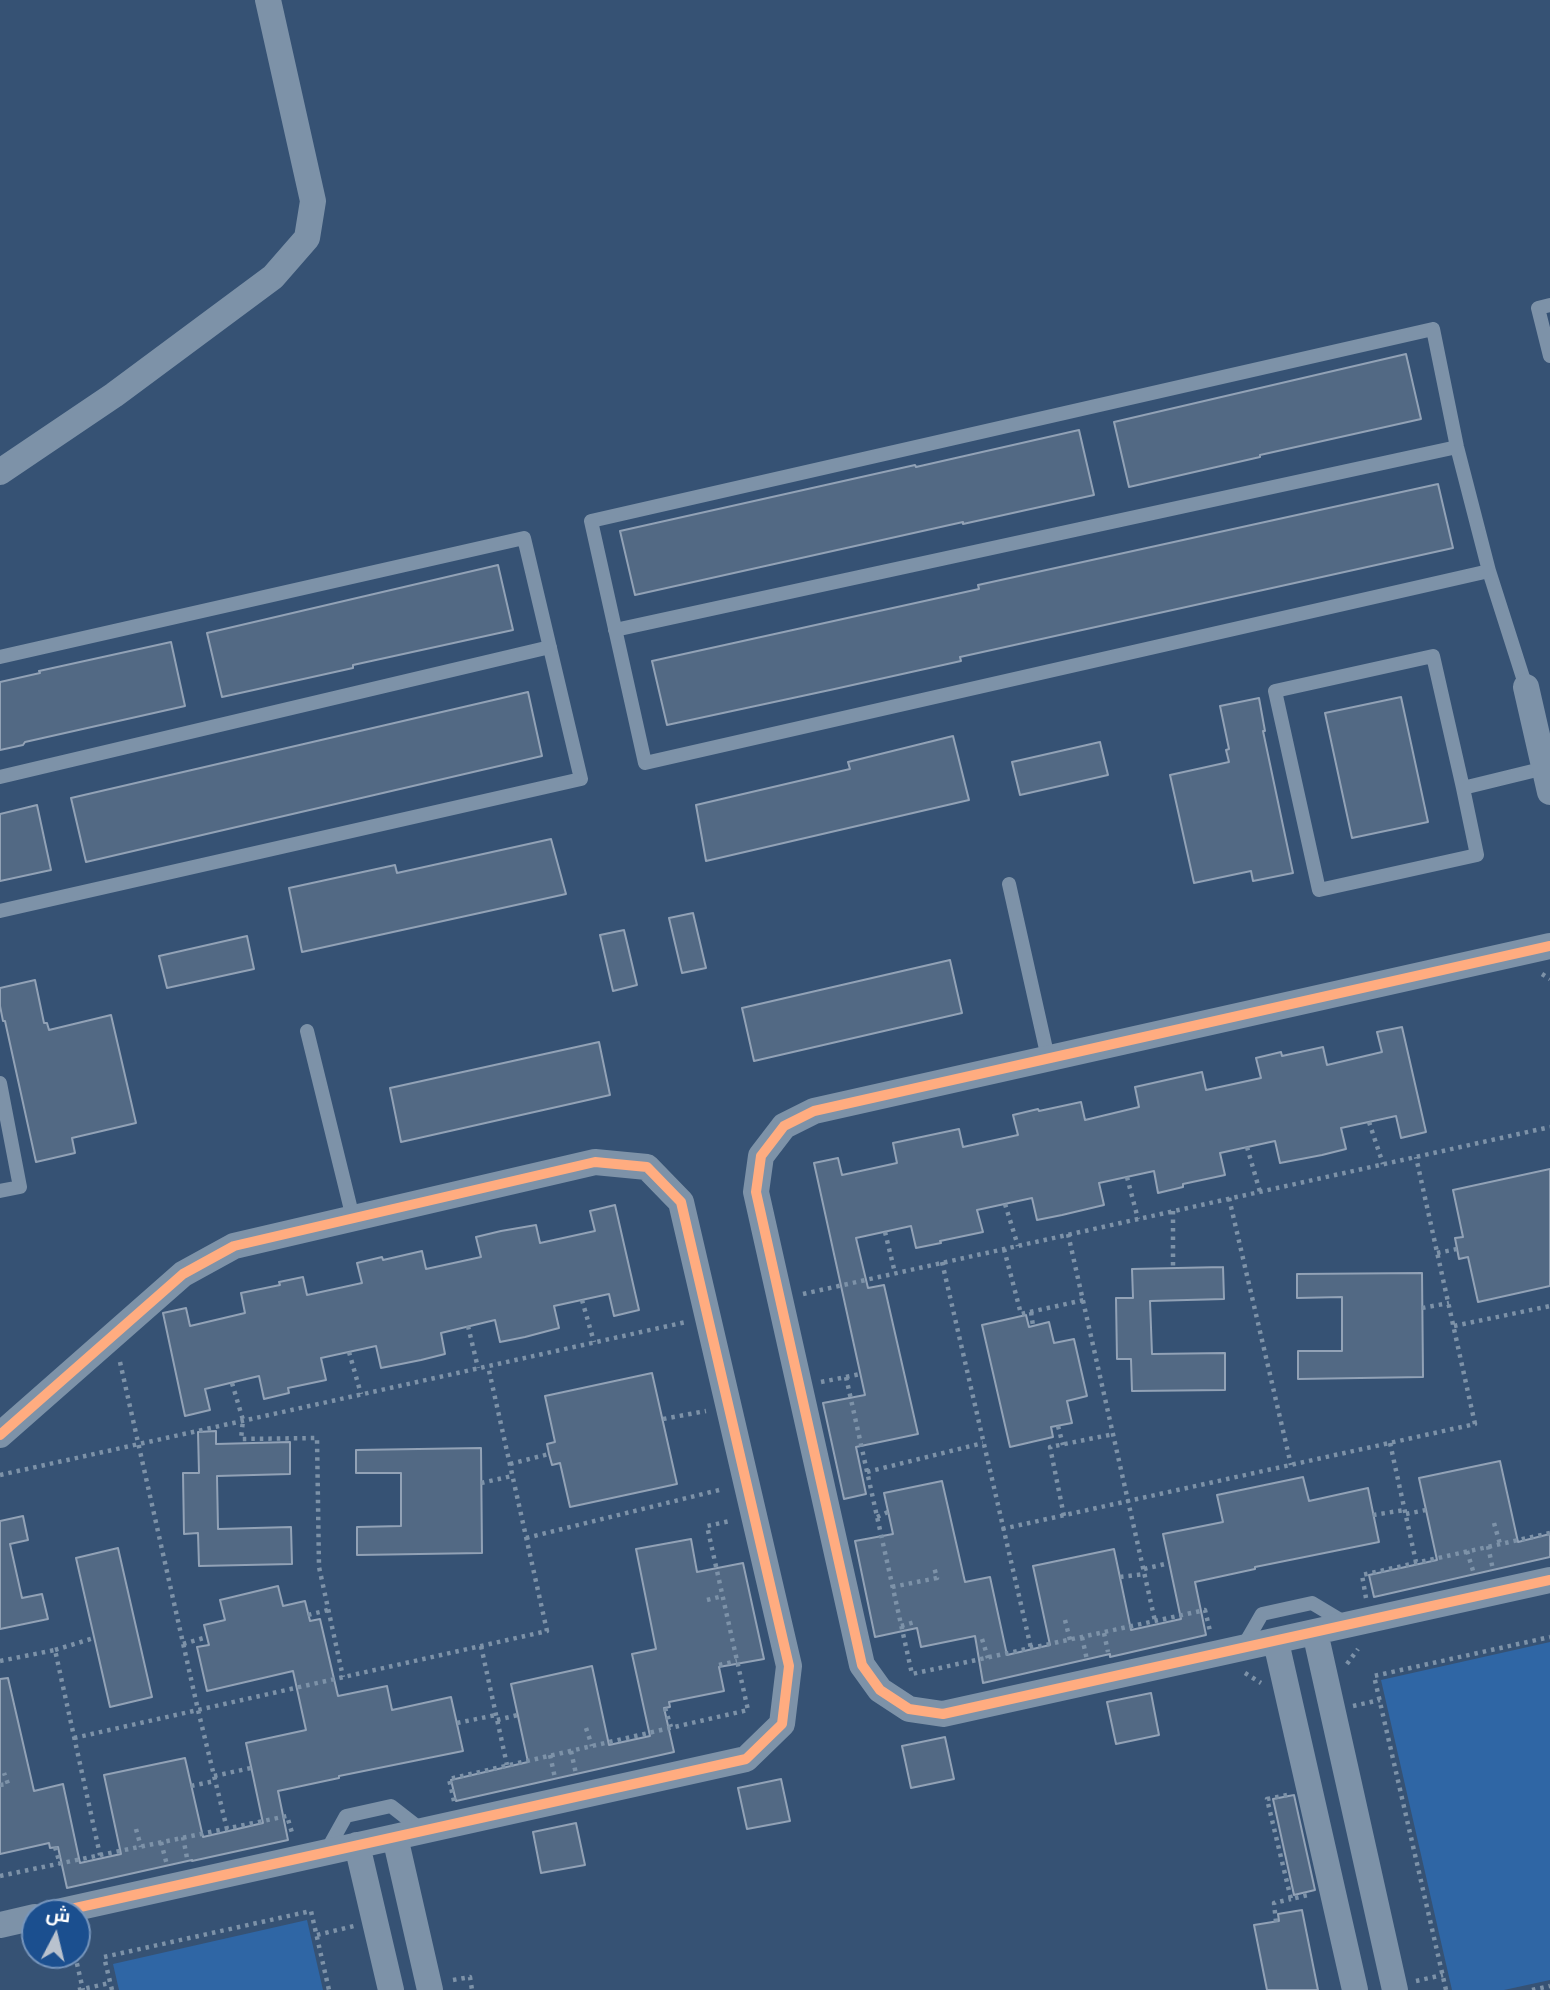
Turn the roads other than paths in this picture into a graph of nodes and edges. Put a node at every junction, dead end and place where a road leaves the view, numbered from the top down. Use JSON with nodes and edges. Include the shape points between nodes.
{"nodes":[{"id":1,"x":268,"y":0,"type":"edge"},
{"id":2,"x":1550,"y":305,"type":"edge"},
{"id":3,"x":1550,"y":356,"type":"edge"},
{"id":4,"x":1457,"y":447,"type":"junction"},
{"id":5,"x":0,"y":472,"type":"edge"},
{"id":6,"x":1489,"y":571,"type":"junction"},
{"id":7,"x":615,"y":630,"type":"junction"},
{"id":8,"x":550,"y":647,"type":"junction"},
{"id":9,"x":0,"y":657,"type":"edge"},
{"id":10,"x":1527,"y":687,"type":"joint"},
{"id":11,"x":0,"y":777,"type":"edge"},
{"id":12,"x":1547,"y":780,"type":"edge"},
{"id":13,"x":1463,"y":788,"type":"junction"},
{"id":14,"x":1009,"y":884,"type":"dead end"},
{"id":15,"x":0,"y":911,"type":"edge"},
{"id":16,"x":1550,"y":946,"type":"edge"},
{"id":17,"x":307,"y":1031,"type":"dead end"},
{"id":18,"x":1048,"y":1058,"type":"junction"},
{"id":19,"x":0,"y":1083,"type":"edge"},
{"id":20,"x":0,"y":1191,"type":"edge"},
{"id":21,"x":353,"y":1218,"type":"junction"},
{"id":22,"x":0,"y":1435,"type":"edge"},
{"id":23,"x":1550,"y":1580,"type":"edge"},
{"id":24,"x":1315,"y":1632,"type":"junction"},
{"id":25,"x":1355,"y":1635,"type":"junction"},
{"id":26,"x":1276,"y":1642,"type":"junction"},
{"id":27,"x":1239,"y":1660,"type":"junction"},
{"id":28,"x":423,"y":1831,"type":"junction"},
{"id":29,"x":395,"y":1837,"type":"junction"},
{"id":30,"x":357,"y":1845,"type":"junction"},
{"id":31,"x":326,"y":1852,"type":"junction"},
{"id":32,"x":91,"y":1904,"type":"edge"},
{"id":33,"x":21,"y":1920,"type":"edge"},
{"id":34,"x":0,"y":1925,"type":"edge"},
{"id":35,"x":436,"y":1986,"type":"edge"},
{"id":36,"x":1400,"y":1987,"type":"edge"},
{"id":37,"x":391,"y":1990,"type":"edge"},
{"id":38,"x":1355,"y":1990,"type":"edge"}],
"edges":[{"from":1,"to":5,"type":"street","via":[[313,201],[307,238],[273,277],[114,395]]},
{"from":2,"to":3,"type":"lane","via":[[1538,308]]},
{"from":4,"to":6,"type":"lane"},
{"from":4,"to":7,"type":"lane"},
{"from":4,"to":7,"type":"lane","via":[[1433,329],[591,521]]},
{"from":6,"to":7,"type":"lane","via":[[645,763]]},
{"from":6,"to":10,"type":"lane"},
{"from":8,"to":9,"type":"lane","via":[[524,538]]},
{"from":8,"to":11,"type":"lane"},
{"from":8,"to":15,"type":"lane","via":[[581,779]]},
{"from":10,"to":12,"type":"street"},
{"from":12,"to":13,"type":"lane"},
{"from":13,"to":13,"type":"lane","via":[[1477,855],[1319,890],[1275,691],[1433,656]]},
{"from":14,"to":18,"type":"lane"},
{"from":16,"to":18,"type":"street"},
{"from":17,"to":21,"type":"lane"},
{"from":18,"to":27,"type":"street","via":[[814,1111],[784,1126],[761,1156],[756,1192],[862,1665],[880,1690],[909,1709],[943,1714]]},
{"from":19,"to":20,"type":"lane","via":[[20,1187]]},
{"from":21,"to":22,"type":"street","via":[[234,1246],[183,1274]]},
{"from":21,"to":28,"type":"street","via":[[595,1162],[647,1167],[681,1202],[789,1666],[782,1724],[746,1759]]},
{"from":23,"to":25,"type":"street"},
{"from":24,"to":25,"type":"street"},
{"from":24,"to":26,"type":"street"},
{"from":24,"to":36,"type":"street"},
{"from":25,"to":27,"type":"lane","via":[[1312,1602],[1262,1614]]},
{"from":26,"to":27,"type":"street"},
{"from":26,"to":38,"type":"street"},
{"from":28,"to":29,"type":"street"},
{"from":28,"to":31,"type":"lane","via":[[391,1806],[346,1816]]},
{"from":29,"to":30,"type":"street"},
{"from":29,"to":35,"type":"street"},
{"from":30,"to":31,"type":"street"},
{"from":30,"to":37,"type":"street"},
{"from":31,"to":32,"type":"street"},
{"from":33,"to":34,"type":"street"}]}
